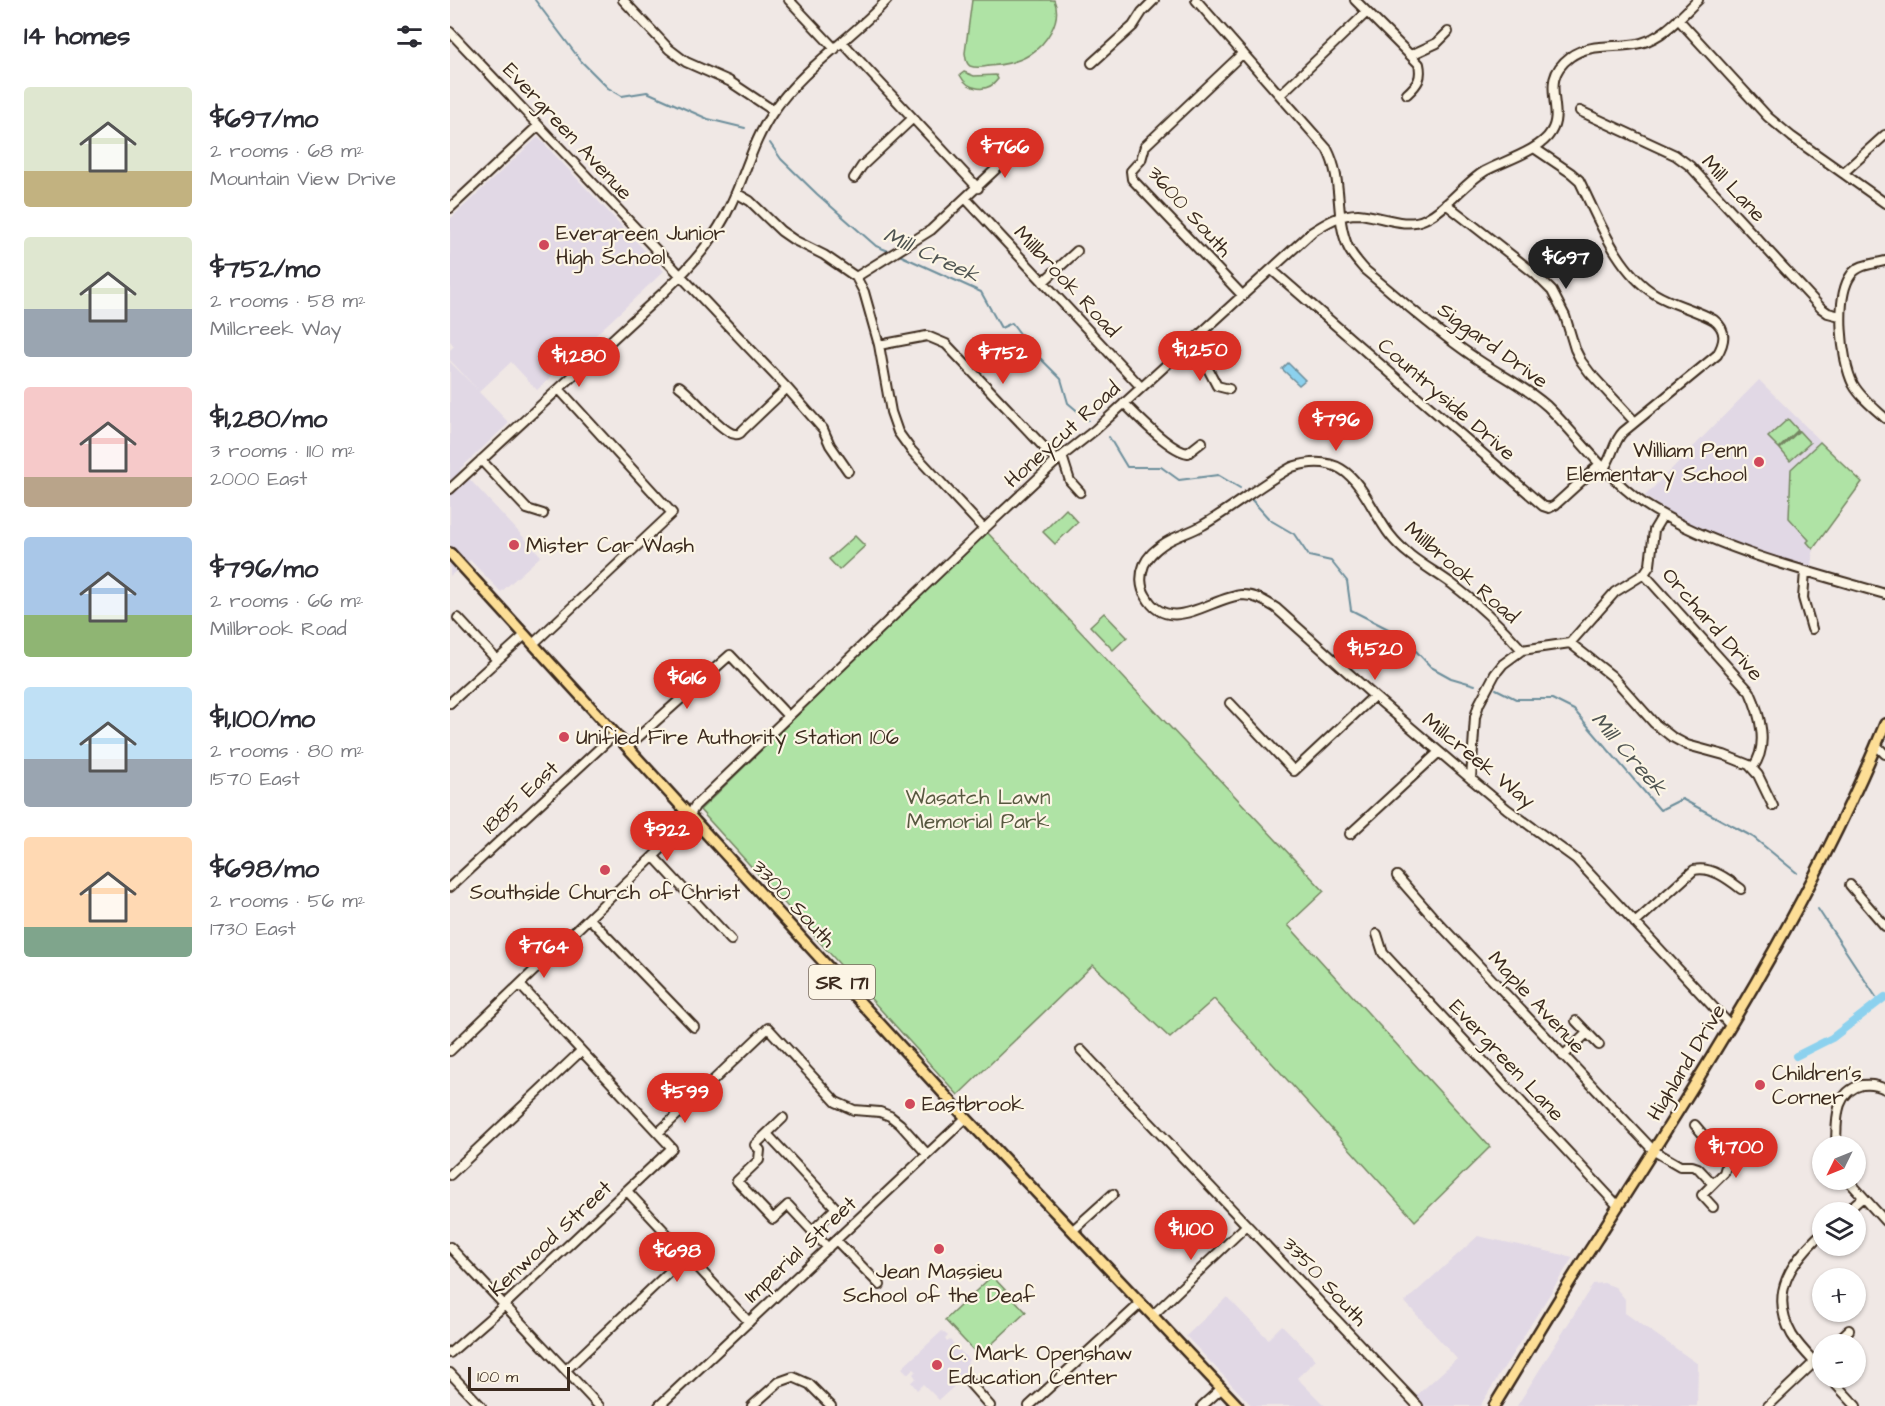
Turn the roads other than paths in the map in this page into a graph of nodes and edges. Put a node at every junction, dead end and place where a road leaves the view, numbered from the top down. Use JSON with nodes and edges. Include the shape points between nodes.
{"nodes":[{"id":1,"x":623,"y":0,"type":"edge"},
{"id":2,"x":789,"y":0,"type":"edge"},
{"id":3,"x":887,"y":0,"type":"edge"},
{"id":4,"x":1154,"y":0,"type":"edge"},
{"id":5,"x":1196,"y":0,"type":"edge"},
{"id":6,"x":1355,"y":0,"type":"edge"},
{"id":7,"x":1698,"y":0,"type":"edge"},
{"id":8,"x":1367,"y":12,"type":"junction"},
{"id":9,"x":1678,"y":19,"type":"junction"},
{"id":10,"x":450,"y":32,"type":"edge"},
{"id":11,"x":1448,"y":32,"type":"dead end"},
{"id":12,"x":843,"y":43,"type":"junction"},
{"id":13,"x":835,"y":49,"type":"junction"},
{"id":14,"x":1243,"y":53,"type":"junction"},
{"id":15,"x":1411,"y":55,"type":"junction"},
{"id":16,"x":1092,"y":63,"type":"dead end"},
{"id":17,"x":1407,"y":94,"type":"dead end"},
{"id":18,"x":1280,"y":95,"type":"junction"},
{"id":19,"x":774,"y":111,"type":"junction"},
{"id":20,"x":1580,"y":111,"type":"dead end"},
{"id":21,"x":913,"y":118,"type":"junction"},
{"id":22,"x":538,"y":126,"type":"junction"},
{"id":23,"x":1885,"y":135,"type":"edge"},
{"id":24,"x":1027,"y":140,"type":"dead end"},
{"id":25,"x":1534,"y":148,"type":"junction"},
{"id":26,"x":1843,"y":173,"type":"junction"},
{"id":27,"x":854,"y":178,"type":"dead end"},
{"id":28,"x":978,"y":188,"type":"junction"},
{"id":29,"x":736,"y":193,"type":"junction"},
{"id":30,"x":966,"y":199,"type":"junction"},
{"id":31,"x":1885,"y":203,"type":"edge"},
{"id":32,"x":1446,"y":204,"type":"junction"},
{"id":33,"x":450,"y":208,"type":"edge"},
{"id":34,"x":1341,"y":216,"type":"junction"},
{"id":35,"x":1077,"y":250,"type":"dead end"},
{"id":36,"x":1885,"y":261,"type":"edge"},
{"id":37,"x":1272,"y":270,"type":"junction"},
{"id":38,"x":680,"y":276,"type":"junction"},
{"id":39,"x":856,"y":277,"type":"junction"},
{"id":40,"x":1043,"y":282,"type":"junction"},
{"id":41,"x":1243,"y":296,"type":"junction"},
{"id":42,"x":1840,"y":316,"type":"junction"},
{"id":43,"x":879,"y":345,"type":"junction"},
{"id":44,"x":1187,"y":345,"type":"junction"},
{"id":45,"x":679,"y":386,"type":"dead end"},
{"id":46,"x":1142,"y":387,"type":"junction"},
{"id":47,"x":787,"y":388,"type":"junction"},
{"id":48,"x":559,"y":389,"type":"junction"},
{"id":49,"x":1229,"y":389,"type":"dead end"},
{"id":50,"x":1124,"y":403,"type":"junction"},
{"id":51,"x":1885,"y":418,"type":"edge"},
{"id":52,"x":1635,"y":422,"type":"junction"},
{"id":53,"x":1202,"y":442,"type":"dead end"},
{"id":54,"x":1059,"y":459,"type":"junction"},
{"id":55,"x":481,"y":460,"type":"junction"},
{"id":56,"x":1602,"y":466,"type":"junction"},
{"id":57,"x":848,"y":471,"type":"dead end"},
{"id":58,"x":450,"y":489,"type":"edge"},
{"id":59,"x":1080,"y":492,"type":"dead end"},
{"id":60,"x":543,"y":514,"type":"dead end"},
{"id":61,"x":1663,"y":515,"type":"junction"},
{"id":62,"x":984,"y":529,"type":"junction"},
{"id":63,"x":450,"y":553,"type":"edge"},
{"id":64,"x":1805,"y":571,"type":"junction"},
{"id":65,"x":1644,"y":574,"type":"junction"},
{"id":66,"x":1144,"y":593,"type":"joint"},
{"id":67,"x":1885,"y":593,"type":"edge"},
{"id":68,"x":458,"y":618,"type":"dead end"},
{"id":69,"x":1812,"y":629,"type":"dead end"},
{"id":70,"x":525,"y":635,"type":"junction"},
{"id":71,"x":1570,"y":642,"type":"junction"},
{"id":72,"x":533,"y":644,"type":"junction"},
{"id":73,"x":1522,"y":650,"type":"junction"},
{"id":74,"x":497,"y":660,"type":"junction"},
{"id":75,"x":1374,"y":696,"type":"junction"},
{"id":76,"x":450,"y":703,"type":"edge"},
{"id":77,"x":1230,"y":703,"type":"dead end"},
{"id":78,"x":788,"y":716,"type":"junction"},
{"id":79,"x":1885,"y":724,"type":"edge"},
{"id":80,"x":615,"y":734,"type":"junction"},
{"id":81,"x":1881,"y":740,"type":"edge"},
{"id":82,"x":627,"y":747,"type":"junction"},
{"id":83,"x":1439,"y":752,"type":"junction"},
{"id":84,"x":1885,"y":754,"type":"edge"},
{"id":85,"x":1753,"y":767,"type":"junction"},
{"id":86,"x":1471,"y":779,"type":"junction"},
{"id":87,"x":1773,"y":806,"type":"dead end"},
{"id":88,"x":689,"y":817,"type":"junction"},
{"id":89,"x":1350,"y":834,"type":"dead end"},
{"id":90,"x":654,"y":856,"type":"junction"},
{"id":91,"x":1397,"y":876,"type":"dead end"},
{"id":92,"x":1850,"y":885,"type":"dead end"},
{"id":93,"x":450,"y":887,"type":"edge"},
{"id":94,"x":1741,"y":889,"type":"dead end"},
{"id":95,"x":589,"y":918,"type":"junction"},
{"id":96,"x":1635,"y":923,"type":"junction"},
{"id":97,"x":1885,"y":926,"type":"edge"},
{"id":98,"x":1377,"y":934,"type":"dead end"},
{"id":99,"x":731,"y":940,"type":"dead end"},
{"id":100,"x":520,"y":985,"type":"junction"},
{"id":101,"x":1576,"y":1021,"type":"dead end"},
{"id":102,"x":1730,"y":1025,"type":"junction"},
{"id":103,"x":693,"y":1027,"type":"dead end"},
{"id":104,"x":1587,"y":1033,"type":"junction"},
{"id":105,"x":1599,"y":1046,"type":"dead end"},
{"id":106,"x":1082,"y":1050,"type":"dead end"},
{"id":107,"x":450,"y":1051,"type":"edge"},
{"id":108,"x":581,"y":1051,"type":"junction"},
{"id":109,"x":1563,"y":1056,"type":"junction"},
{"id":110,"x":1885,"y":1089,"type":"edge"},
{"id":111,"x":783,"y":1118,"type":"dead end"},
{"id":112,"x":966,"y":1118,"type":"junction"},
{"id":113,"x":1695,"y":1125,"type":"dead end"},
{"id":114,"x":658,"y":1133,"type":"junction"},
{"id":115,"x":767,"y":1134,"type":"junction"},
{"id":116,"x":1837,"y":1136,"type":"edge"},
{"id":117,"x":1653,"y":1151,"type":"junction"},
{"id":118,"x":927,"y":1154,"type":"junction"},
{"id":119,"x":450,"y":1175,"type":"edge"},
{"id":120,"x":1713,"y":1184,"type":"junction"},
{"id":121,"x":1857,"y":1190,"type":"edge"},
{"id":122,"x":627,"y":1191,"type":"junction"},
{"id":123,"x":1113,"y":1194,"type":"dead end"},
{"id":124,"x":1863,"y":1197,"type":"junction"},
{"id":125,"x":1857,"y":1202,"type":"edge"},
{"id":126,"x":1618,"y":1206,"type":"junction"},
{"id":127,"x":1713,"y":1206,"type":"dead end"},
{"id":128,"x":1885,"y":1221,"type":"edge"},
{"id":129,"x":1247,"y":1225,"type":"junction"},
{"id":130,"x":1073,"y":1230,"type":"junction"},
{"id":131,"x":812,"y":1231,"type":"junction"},
{"id":132,"x":836,"y":1240,"type":"junction"},
{"id":133,"x":1812,"y":1243,"type":"edge"},
{"id":134,"x":450,"y":1247,"type":"edge"},
{"id":135,"x":828,"y":1248,"type":"junction"},
{"id":136,"x":687,"y":1255,"type":"junction"},
{"id":137,"x":880,"y":1285,"type":"dead end"},
{"id":138,"x":1141,"y":1303,"type":"junction"},
{"id":139,"x":504,"y":1305,"type":"junction"},
{"id":140,"x":1153,"y":1315,"type":"junction"},
{"id":141,"x":749,"y":1322,"type":"junction"},
{"id":142,"x":1849,"y":1330,"type":"dead end"},
{"id":143,"x":1845,"y":1334,"type":"edge"},
{"id":144,"x":450,"y":1353,"type":"edge"},
{"id":145,"x":1812,"y":1358,"type":"edge"},
{"id":146,"x":1812,"y":1365,"type":"edge"},
{"id":147,"x":566,"y":1370,"type":"junction"},
{"id":148,"x":450,"y":1373,"type":"edge"},
{"id":149,"x":967,"y":1380,"type":"dead end"},
{"id":150,"x":1222,"y":1388,"type":"junction"},
{"id":151,"x":1839,"y":1388,"type":"edge"},
{"id":152,"x":481,"y":1406,"type":"edge"},
{"id":153,"x":599,"y":1406,"type":"edge"},
{"id":154,"x":659,"y":1406,"type":"edge"},
{"id":155,"x":752,"y":1406,"type":"edge"},
{"id":156,"x":831,"y":1406,"type":"edge"},
{"id":157,"x":990,"y":1406,"type":"edge"},
{"id":158,"x":1029,"y":1406,"type":"edge"},
{"id":159,"x":1202,"y":1406,"type":"edge"},
{"id":160,"x":1238,"y":1406,"type":"edge"},
{"id":161,"x":1418,"y":1406,"type":"edge"},
{"id":162,"x":1494,"y":1406,"type":"edge"},
{"id":163,"x":1768,"y":1406,"type":"edge"},
{"id":164,"x":1856,"y":1406,"type":"edge"}],
"edges":[{"from":1,"to":19,"type":"street","via":[[686,62],[729,81]]},
{"from":2,"to":13,"type":"street"},
{"from":3,"to":12,"type":"street"},
{"from":4,"to":16,"type":"street","via":[[1127,32]]},
{"from":5,"to":14,"type":"street","name":"Siggard Drive"},
{"from":6,"to":8,"type":"street"},
{"from":7,"to":9,"type":"street","name":"Honeycut Road"},
{"from":8,"to":15,"type":"street"},
{"from":8,"to":18,"type":"street"},
{"from":9,"to":25,"type":"street","name":"Honeycut Road","via":[[1647,41],[1588,49],[1569,58],[1553,82],[1554,127]]},
{"from":9,"to":26,"type":"street","via":[[1768,117]]},
{"from":10,"to":22,"type":"street","name":"Evergreen Avenue"},
{"from":11,"to":15,"type":"street","via":[[1437,43]]},
{"from":12,"to":13,"type":"street"},
{"from":12,"to":21,"type":"street"},
{"from":13,"to":19,"type":"street","via":[[796,84]]},
{"from":14,"to":18,"type":"street","name":"Siggard Drive"},
{"from":14,"to":41,"type":"street","name":"3600 South","via":[[1145,146],[1141,160],[1131,171],[1132,179]]},
{"from":15,"to":17,"type":"street","via":[[1421,73],[1416,86]]},
{"from":18,"to":34,"type":"street","name":"Siggard Drive","via":[[1330,155],[1338,177]]},
{"from":19,"to":29,"type":"street","via":[[756,141]]},
{"from":20,"to":42,"type":"street","name":"Mill Lane","via":[[1683,160],[1821,308]]},
{"from":21,"to":27,"type":"street"},
{"from":21,"to":28,"type":"street"},
{"from":22,"to":33,"type":"street"},
{"from":22,"to":38,"type":"street","name":"Evergreen Avenue"},
{"from":23,"to":26,"type":"street"},
{"from":24,"to":28,"type":"street"},
{"from":25,"to":32,"type":"street","name":"Honeycut Road","via":[[1479,175]]},
{"from":25,"to":52,"type":"street","via":[[1579,180],[1622,263],[1636,279],[1656,295],[1714,320],[1723,332],[1717,355]]},
{"from":26,"to":31,"type":"street"},
{"from":28,"to":30,"type":"street"},
{"from":29,"to":38,"type":"street","via":[[715,234]]},
{"from":29,"to":39,"type":"street","via":[[788,236]]},
{"from":30,"to":39,"type":"street","via":[[931,230]]},
{"from":30,"to":40,"type":"street","name":"Millbrook Road"},
{"from":32,"to":34,"type":"street","name":"Honeycut Road","via":[[1415,222],[1358,214]]},
{"from":32,"to":52,"type":"street","via":[[1548,287],[1563,310],[1581,361]]},
{"from":34,"to":37,"type":"street","name":"Honeycut Road","via":[[1312,232]]},
{"from":34,"to":56,"type":"street","name":"Siggard Drive","via":[[1348,247],[1365,270],[1470,355],[1533,395]]},
{"from":35,"to":40,"type":"street"},
{"from":36,"to":42,"type":"street","via":[[1862,266],[1851,274]]},
{"from":37,"to":41,"type":"street","name":"Honeycut Road"},
{"from":37,"to":56,"type":"street","name":"Countryside Drive","via":[[1542,506],[1555,505]]},
{"from":38,"to":47,"type":"street","name":"Evergreen Avenue"},
{"from":38,"to":48,"type":"street"},
{"from":39,"to":43,"type":"street"},
{"from":40,"to":46,"type":"street","name":"Millbrook Road"},
{"from":41,"to":44,"type":"street","name":"Honeycut Road"},
{"from":42,"to":51,"type":"street","via":[[1853,383]]},
{"from":43,"to":54,"type":"street","via":[[927,336],[946,344]]},
{"from":43,"to":62,"type":"street","via":[[898,432]]},
{"from":44,"to":46,"type":"street","name":"Honeycut Road"},
{"from":44,"to":49,"type":"street","via":[[1206,365],[1217,386]]},
{"from":45,"to":47,"type":"street","via":[[720,426],[734,434],[740,434]]},
{"from":46,"to":50,"type":"street","name":"Honeycut Road"},
{"from":47,"to":57,"type":"street","name":"Evergreen Avenue","via":[[823,429]]},
{"from":48,"to":55,"type":"street"},
{"from":48,"to":72,"type":"street","via":[[672,513]]},
{"from":50,"to":53,"type":"street","via":[[1181,452],[1188,453]]},
{"from":50,"to":54,"type":"street","name":"Honeycut Road"},
{"from":52,"to":56,"type":"street","via":[[1618,437],[1610,459]]},
{"from":54,"to":59,"type":"street"},
{"from":54,"to":62,"type":"street","name":"Honeycut Road"},
{"from":55,"to":58,"type":"street"},
{"from":55,"to":60,"type":"street","via":[[527,509]]},
{"from":56,"to":61,"type":"street","name":"Siggard Drive","via":[[1624,489]]},
{"from":61,"to":64,"type":"street","name":"Siggard Drive","via":[[1758,557]]},
{"from":61,"to":65,"type":"street","via":[[1654,530],[1650,565]]},
{"from":62,"to":78,"type":"street","name":"Honeycut Road"},
{"from":63,"to":70,"type":"main road","name":"3300 South","number":"SR 171"},
{"from":64,"to":67,"type":"street","name":"Siggard Drive"},
{"from":64,"to":69,"type":"street","via":[[1803,598]]},
{"from":65,"to":71,"type":"street","via":[[1615,592]]},
{"from":65,"to":85,"type":"street","name":"Orchard Drive","via":[[1750,692],[1756,705],[1762,748]]},
{"from":66,"to":73,"type":"street","name":"Millbrook Road","via":[[1140,579],[1152,552],[1203,526],[1292,467],[1329,463],[1356,482],[1402,549],[1470,597]]},
{"from":66,"to":75,"type":"street","name":"Millcreek Way","via":[[1155,607],[1171,614],[1195,611],[1235,596],[1260,598]]},
{"from":68,"to":74,"type":"street"},
{"from":70,"to":72,"type":"main road","name":"3300 South","number":"SR 171"},
{"from":70,"to":74,"type":"street"},
{"from":71,"to":73,"type":"street"},
{"from":71,"to":85,"type":"street","via":[[1612,676],[1654,723],[1672,737]]},
{"from":72,"to":80,"type":"main road","name":"3300 South","number":"SR 171"},
{"from":73,"to":86,"type":"street","via":[[1495,674],[1479,704]]},
{"from":74,"to":76,"type":"street"},
{"from":75,"to":77,"type":"street","via":[[1294,771]]},
{"from":75,"to":83,"type":"street","name":"Millcreek Way"},
{"from":78,"to":82,"type":"street","via":[[730,655]]},
{"from":78,"to":88,"type":"street","name":"Honeycut Road","via":[[695,806]]},
{"from":79,"to":81,"type":"main road","name":"Highland Drive"},
{"from":80,"to":82,"type":"main road","name":"3300 South","number":"SR 171"},
{"from":80,"to":93,"type":"street","name":"1885 East"},
{"from":81,"to":84,"type":"street"},
{"from":81,"to":102,"type":"main road","name":"Highland Drive","via":[[1810,887]]},
{"from":82,"to":88,"type":"main road","name":"3300 South","number":"SR 171"},
{"from":83,"to":86,"type":"street","name":"Millcreek Way"},
{"from":83,"to":89,"type":"street"},
{"from":85,"to":87,"type":"street"},
{"from":86,"to":96,"type":"street","name":"Millcreek Way","via":[[1576,859]]},
{"from":88,"to":90,"type":"street","name":"Honeycut Road"},
{"from":88,"to":112,"type":"main road","name":"3300 South","number":"SR 171"},
{"from":90,"to":95,"type":"street","name":"Honeycut Road"},
{"from":90,"to":99,"type":"street"},
{"from":91,"to":109,"type":"street","name":"Maple Avenue"},
{"from":92,"to":97,"type":"street"},
{"from":94,"to":96,"type":"street","via":[[1708,870],[1694,870]]},
{"from":95,"to":100,"type":"street","name":"Honeycut Road"},
{"from":95,"to":103,"type":"street"},
{"from":96,"to":102,"type":"street","name":"Millcreek Way"},
{"from":98,"to":126,"type":"street","name":"Evergreen Lane","via":[[1383,953]]},
{"from":100,"to":107,"type":"street","name":"Honeycut Road"},
{"from":100,"to":108,"type":"street"},
{"from":101,"to":104,"type":"street"},
{"from":102,"to":117,"type":"main road","name":"Highland Drive"},
{"from":104,"to":105,"type":"street"},
{"from":104,"to":109,"type":"street"},
{"from":106,"to":129,"type":"street","name":"3350 South"},
{"from":108,"to":114,"type":"street"},
{"from":108,"to":119,"type":"street"},
{"from":109,"to":117,"type":"street","name":"Maple Avenue"},
{"from":110,"to":116,"type":"street","via":[[1868,1084],[1851,1089],[1840,1102]]},
{"from":111,"to":115,"type":"street"},
{"from":112,"to":118,"type":"street","name":"Imperial Street"},
{"from":112,"to":130,"type":"main road","name":"3300 South","number":"SR 171"},
{"from":113,"to":120,"type":"street","via":[[1727,1163],[1726,1171]]},
{"from":114,"to":118,"type":"street","via":[[768,1028],[837,1102],[854,1110],[890,1116]]},
{"from":114,"to":122,"type":"street","name":"Kenwood Street","via":[[672,1148]]},
{"from":115,"to":131,"type":"street","via":[[836,1208]]},
{"from":115,"to":131,"type":"street","via":[[755,1145],[760,1150],[759,1160],[737,1181],[772,1219],[788,1205]]},
{"from":117,"to":120,"type":"street","name":"Maple Avenue","via":[[1680,1166],[1696,1167]]},
{"from":117,"to":126,"type":"main road","name":"Highland Drive"},
{"from":118,"to":132,"type":"street","name":"Imperial Street"},
{"from":120,"to":127,"type":"street","via":[[1702,1195]]},
{"from":121,"to":124,"type":"street"},
{"from":122,"to":136,"type":"street"},
{"from":122,"to":139,"type":"street","name":"Kenwood Street"},
{"from":123,"to":130,"type":"street"},
{"from":124,"to":125,"type":"street"},
{"from":124,"to":128,"type":"street"},
{"from":126,"to":162,"type":"main road","name":"Highland Drive"},
{"from":129,"to":140,"type":"street"},
{"from":129,"to":161,"type":"street","name":"3350 South"},
{"from":130,"to":138,"type":"main road","name":"3300 South","number":"SR 171"},
{"from":131,"to":135,"type":"street"},
{"from":132,"to":135,"type":"street","name":"Imperial Street"},
{"from":132,"to":137,"type":"street"},
{"from":133,"to":145,"type":"street","via":[[1794,1262],[1783,1298],[1791,1334]]},
{"from":134,"to":139,"type":"street"},
{"from":135,"to":141,"type":"street","name":"Imperial Street"},
{"from":136,"to":141,"type":"street"},
{"from":136,"to":147,"type":"street"},
{"from":138,"to":140,"type":"main road","name":"3300 South","number":"SR 171"},
{"from":138,"to":158,"type":"street"},
{"from":139,"to":144,"type":"street","name":"Kenwood Street"},
{"from":139,"to":147,"type":"street"},
{"from":140,"to":150,"type":"main road","name":"3300 South","number":"SR 171"},
{"from":141,"to":154,"type":"street","name":"Imperial Street"},
{"from":142,"to":143,"type":"street"},
{"from":146,"to":163,"type":"street"},
{"from":147,"to":153,"type":"street"},
{"from":148,"to":152,"type":"street"},
{"from":149,"to":157,"type":"street"},
{"from":150,"to":159,"type":"street"},
{"from":150,"to":160,"type":"main road","name":"3300 South","number":"SR 171"},
{"from":151,"to":164,"type":"street"},
{"from":155,"to":156,"type":"street","via":[[779,1382],[794,1377],[809,1384]]}]}
